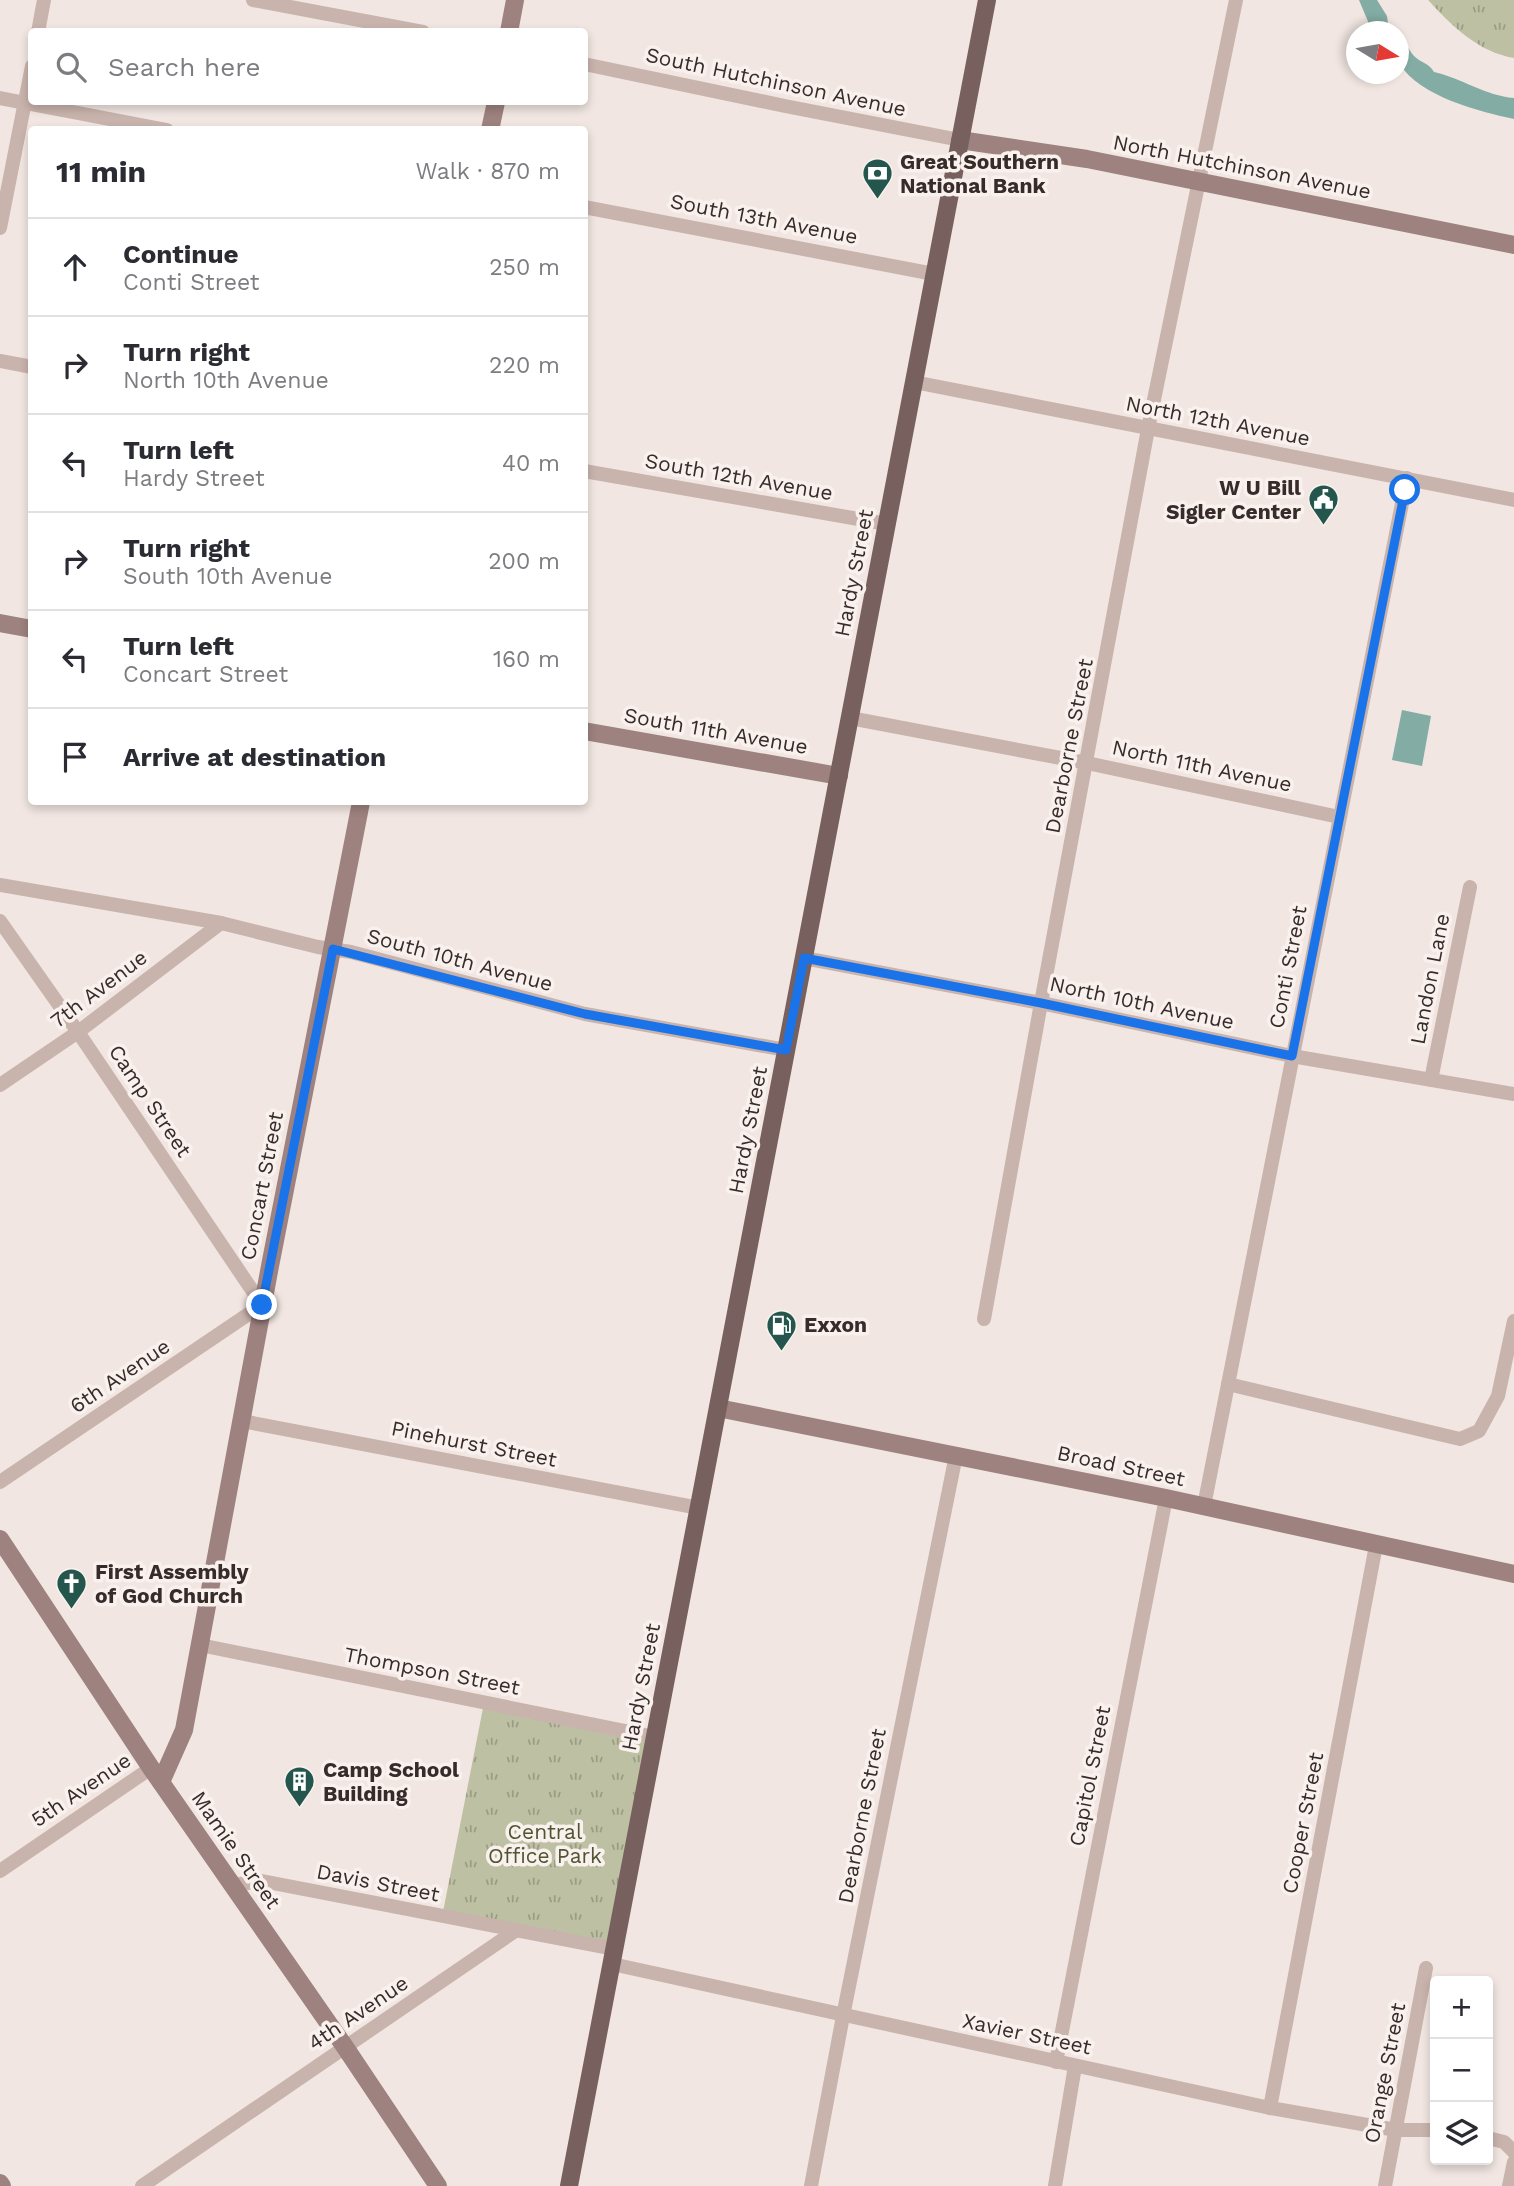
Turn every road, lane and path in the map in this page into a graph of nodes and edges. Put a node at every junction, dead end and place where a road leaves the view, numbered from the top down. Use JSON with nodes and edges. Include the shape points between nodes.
{"nodes":[{"id":1,"x":44,"y":0,"type":"edge"},
{"id":2,"x":253,"y":0,"type":"edge"},
{"id":3,"x":515,"y":0,"type":"edge"},
{"id":4,"x":987,"y":0,"type":"edge"},
{"id":5,"x":1236,"y":0,"type":"edge"},
{"id":6,"x":39,"y":28,"type":"edge"},
{"id":7,"x":402,"y":28,"type":"edge"},
{"id":8,"x":510,"y":28,"type":"edge"},
{"id":9,"x":588,"y":65,"type":"edge"},
{"id":10,"x":28,"y":84,"type":"edge"},
{"id":11,"x":0,"y":99,"type":"edge"},
{"id":12,"x":24,"y":103,"type":"junction"},
{"id":13,"x":28,"y":104,"type":"edge"},
{"id":14,"x":35,"y":105,"type":"edge"},
{"id":15,"x":495,"y":105,"type":"edge"},
{"id":16,"x":146,"y":126,"type":"edge"},
{"id":17,"x":491,"y":126,"type":"edge"},
{"id":18,"x":960,"y":140,"type":"junction"},
{"id":19,"x":1200,"y":181,"type":"junction"},
{"id":20,"x":588,"y":208,"type":"edge"},
{"id":21,"x":0,"y":228,"type":"edge"},
{"id":22,"x":1514,"y":245,"type":"edge"},
{"id":23,"x":934,"y":274,"type":"junction"},
{"id":24,"x":0,"y":361,"type":"edge"},
{"id":25,"x":28,"y":366,"type":"edge"},
{"id":26,"x":914,"y":382,"type":"junction"},
{"id":27,"x":1149,"y":429,"type":"junction"},
{"id":28,"x":588,"y":472,"type":"edge"},
{"id":29,"x":1407,"y":478,"type":"junction"},
{"id":30,"x":1514,"y":500,"type":"edge"},
{"id":31,"x":887,"y":524,"type":"junction"},
{"id":32,"x":0,"y":623,"type":"edge"},
{"id":33,"x":28,"y":628,"type":"edge"},
{"id":34,"x":850,"y":718,"type":"junction"},
{"id":35,"x":588,"y":732,"type":"edge"},
{"id":36,"x":1087,"y":763,"type":"junction"},
{"id":37,"x":839,"y":776,"type":"junction"},
{"id":38,"x":360,"y":805,"type":"edge"},
{"id":39,"x":1339,"y":817,"type":"junction"},
{"id":40,"x":0,"y":885,"type":"edge"},
{"id":41,"x":1470,"y":887,"type":"dead end"},
{"id":42,"x":0,"y":921,"type":"edge"},
{"id":43,"x":221,"y":923,"type":"junction"},
{"id":44,"x":333,"y":949,"type":"junction"},
{"id":45,"x":804,"y":958,"type":"junction"},
{"id":46,"x":1041,"y":1003,"type":"junction"},
{"id":47,"x":78,"y":1032,"type":"junction"},
{"id":48,"x":786,"y":1050,"type":"junction"},
{"id":49,"x":1292,"y":1056,"type":"junction"},
{"id":50,"x":1431,"y":1080,"type":"junction"},
{"id":51,"x":0,"y":1085,"type":"edge"},
{"id":52,"x":1514,"y":1094,"type":"edge"},
{"id":53,"x":262,"y":1305,"type":"junction"},
{"id":54,"x":985,"y":1319,"type":"dead end"},
{"id":55,"x":1514,"y":1321,"type":"edge"},
{"id":56,"x":1228,"y":1384,"type":"junction"},
{"id":57,"x":718,"y":1408,"type":"junction"},
{"id":58,"x":242,"y":1421,"type":"junction"},
{"id":59,"x":956,"y":1455,"type":"junction"},
{"id":60,"x":0,"y":1482,"type":"edge"},
{"id":61,"x":1166,"y":1498,"type":"junction"},
{"id":62,"x":1204,"y":1506,"type":"junction"},
{"id":63,"x":699,"y":1508,"type":"junction"},
{"id":64,"x":0,"y":1539,"type":"edge"},
{"id":65,"x":1376,"y":1545,"type":"junction"},
{"id":66,"x":1514,"y":1574,"type":"edge"},
{"id":67,"x":200,"y":1646,"type":"junction"},
{"id":68,"x":655,"y":1737,"type":"junction"},
{"id":69,"x":156,"y":1775,"type":"junction"},
{"id":70,"x":0,"y":1871,"type":"edge"},
{"id":71,"x":233,"y":1885,"type":"junction"},
{"id":72,"x":515,"y":1931,"type":"junction"},
{"id":73,"x":613,"y":1957,"type":"junction"},
{"id":74,"x":1426,"y":1968,"type":"dead end"},
{"id":75,"x":843,"y":2016,"type":"junction"},
{"id":76,"x":345,"y":2047,"type":"junction"},
{"id":77,"x":1056,"y":2062,"type":"junction"},
{"id":78,"x":1075,"y":2066,"type":"junction"},
{"id":79,"x":1270,"y":2108,"type":"junction"},
{"id":80,"x":1396,"y":2130,"type":"junction"},
{"id":81,"x":1430,"y":2130,"type":"edge"},
{"id":82,"x":1493,"y":2139,"type":"edge"},
{"id":83,"x":1514,"y":2152,"type":"edge"},
{"id":84,"x":1514,"y":2162,"type":"edge"},
{"id":85,"x":142,"y":2186,"type":"edge"},
{"id":86,"x":438,"y":2186,"type":"edge"},
{"id":87,"x":569,"y":2186,"type":"edge"},
{"id":88,"x":811,"y":2186,"type":"edge"},
{"id":89,"x":1055,"y":2186,"type":"edge"},
{"id":90,"x":1385,"y":2186,"type":"edge"},
{"id":91,"x":1509,"y":2186,"type":"edge"}],
"edges":[{"from":1,"to":6,"type":"street"},
{"from":2,"to":7,"type":"street"},
{"from":3,"to":8,"type":"street"},
{"from":4,"to":18,"type":"main road","name":"Hardy Street"},
{"from":5,"to":19,"type":"street","name":"Dearborne Street"},
{"from":9,"to":18,"type":"street","name":"South Hutchinson Avenue"},
{"from":10,"to":12,"type":"street"},
{"from":11,"to":12,"type":"street"},
{"from":12,"to":13,"type":"street"},
{"from":12,"to":21,"type":"street"},
{"from":14,"to":16,"type":"street"},
{"from":15,"to":17,"type":"street"},
{"from":18,"to":19,"type":"street","name":"North Hutchinson Avenue"},
{"from":18,"to":23,"type":"main road","name":"Hardy Street"},
{"from":19,"to":22,"type":"street","name":"North Hutchinson Avenue"},
{"from":19,"to":27,"type":"street","name":"Dearborne Street"},
{"from":20,"to":23,"type":"street","name":"South 13th Avenue"},
{"from":23,"to":26,"type":"main road","name":"Hardy Street"},
{"from":24,"to":25,"type":"street"},
{"from":26,"to":27,"type":"street","name":"North 12th Avenue"},
{"from":26,"to":31,"type":"main road","name":"Hardy Street"},
{"from":27,"to":29,"type":"street","name":"North 12th Avenue"},
{"from":27,"to":36,"type":"street","name":"Dearborne Street"},
{"from":28,"to":31,"type":"street","name":"South 12th Avenue"},
{"from":29,"to":30,"type":"street","name":"North 12th Avenue"},
{"from":29,"to":39,"type":"street","name":"Conti Street"},
{"from":31,"to":34,"type":"main road","name":"Hardy Street"},
{"from":32,"to":33,"type":"street"},
{"from":34,"to":36,"type":"street","name":"North 11th Avenue"},
{"from":34,"to":37,"type":"main road","name":"Hardy Street"},
{"from":35,"to":37,"type":"street","name":"South 11th Avenue"},
{"from":36,"to":39,"type":"street","name":"North 11th Avenue"},
{"from":36,"to":46,"type":"street","name":"Dearborne Street"},
{"from":37,"to":45,"type":"main road","name":"Hardy Street"},
{"from":38,"to":44,"type":"street","name":"Concart Street"},
{"from":39,"to":49,"type":"street","name":"Conti Street"},
{"from":40,"to":43,"type":"street","name":"South 10th Avenue"},
{"from":41,"to":50,"type":"street","name":"Landon Lane"},
{"from":42,"to":47,"type":"street","name":"Camp Street"},
{"from":43,"to":44,"type":"street","name":"South 10th Avenue"},
{"from":43,"to":47,"type":"street","name":"7th Avenue"},
{"from":44,"to":48,"type":"street","name":"South 10th Avenue","via":[[585,1014]]},
{"from":44,"to":53,"type":"street","name":"Concart Street"},
{"from":45,"to":46,"type":"street","name":"North 10th Avenue"},
{"from":45,"to":48,"type":"main road","name":"Hardy Street"},
{"from":46,"to":49,"type":"street","name":"North 10th Avenue"},
{"from":46,"to":54,"type":"street","name":"Dearborne Street"},
{"from":47,"to":51,"type":"street","name":"7th Avenue"},
{"from":47,"to":53,"type":"street","name":"Camp Street"},
{"from":48,"to":57,"type":"main road","name":"Hardy Street"},
{"from":49,"to":50,"type":"street","name":"North 10th Avenue"},
{"from":49,"to":56,"type":"street","name":"Conti Street"},
{"from":50,"to":52,"type":"street","name":"North 10th Avenue"},
{"from":53,"to":58,"type":"street","name":"Concart Street"},
{"from":53,"to":60,"type":"street","name":"6th Avenue"},
{"from":55,"to":56,"type":"street","via":[[1498,1396],[1479,1431],[1460,1439]]},
{"from":56,"to":62,"type":"street","name":"Conti Street"},
{"from":57,"to":59,"type":"street","name":"Broad Street"},
{"from":57,"to":63,"type":"main road","name":"Hardy Street"},
{"from":58,"to":63,"type":"street","name":"Pinehurst Street"},
{"from":58,"to":67,"type":"street","name":"Concart Street"},
{"from":59,"to":61,"type":"street","name":"Broad Street"},
{"from":59,"to":75,"type":"street","name":"Dearborne Street"},
{"from":61,"to":62,"type":"street","name":"Broad Street"},
{"from":61,"to":77,"type":"street","name":"Capitol Street"},
{"from":62,"to":65,"type":"street","name":"Broad Street"},
{"from":63,"to":68,"type":"main road","name":"Hardy Street"},
{"from":64,"to":69,"type":"street","name":"Mamie Street"},
{"from":65,"to":66,"type":"street","name":"Broad Street"},
{"from":65,"to":79,"type":"street","name":"Cooper Street"},
{"from":67,"to":68,"type":"street","name":"Thompson Street"},
{"from":67,"to":69,"type":"street","name":"Concart Street","via":[[184,1730]]},
{"from":68,"to":73,"type":"main road","name":"Hardy Street"},
{"from":69,"to":70,"type":"street","name":"5th Avenue"},
{"from":69,"to":71,"type":"street","name":"Mamie Street"},
{"from":71,"to":72,"type":"street","name":"Davis Street","via":[[262,1881]]},
{"from":71,"to":76,"type":"street","name":"Mamie Street"},
{"from":72,"to":73,"type":"street"},
{"from":72,"to":76,"type":"street","name":"4th Avenue"},
{"from":73,"to":75,"type":"street","name":"Xavier Street"},
{"from":73,"to":87,"type":"main road","name":"Hardy Street"},
{"from":74,"to":80,"type":"street","name":"Orange Street"},
{"from":75,"to":77,"type":"street","name":"Xavier Street"},
{"from":75,"to":88,"type":"street","name":"Dearborne Street"},
{"from":76,"to":85,"type":"street","name":"4th Avenue"},
{"from":76,"to":86,"type":"street","name":"Mamie Street"},
{"from":77,"to":78,"type":"street","name":"Xavier Street"},
{"from":78,"to":79,"type":"street","name":"Xavier Street"},
{"from":78,"to":89,"type":"street"},
{"from":79,"to":80,"type":"street","name":"Xavier Street"},
{"from":80,"to":81,"type":"street","name":"Xavier Street"},
{"from":80,"to":90,"type":"street","name":"Orange Street"},
{"from":82,"to":83,"type":"street"},
{"from":84,"to":91,"type":"street"}]}
